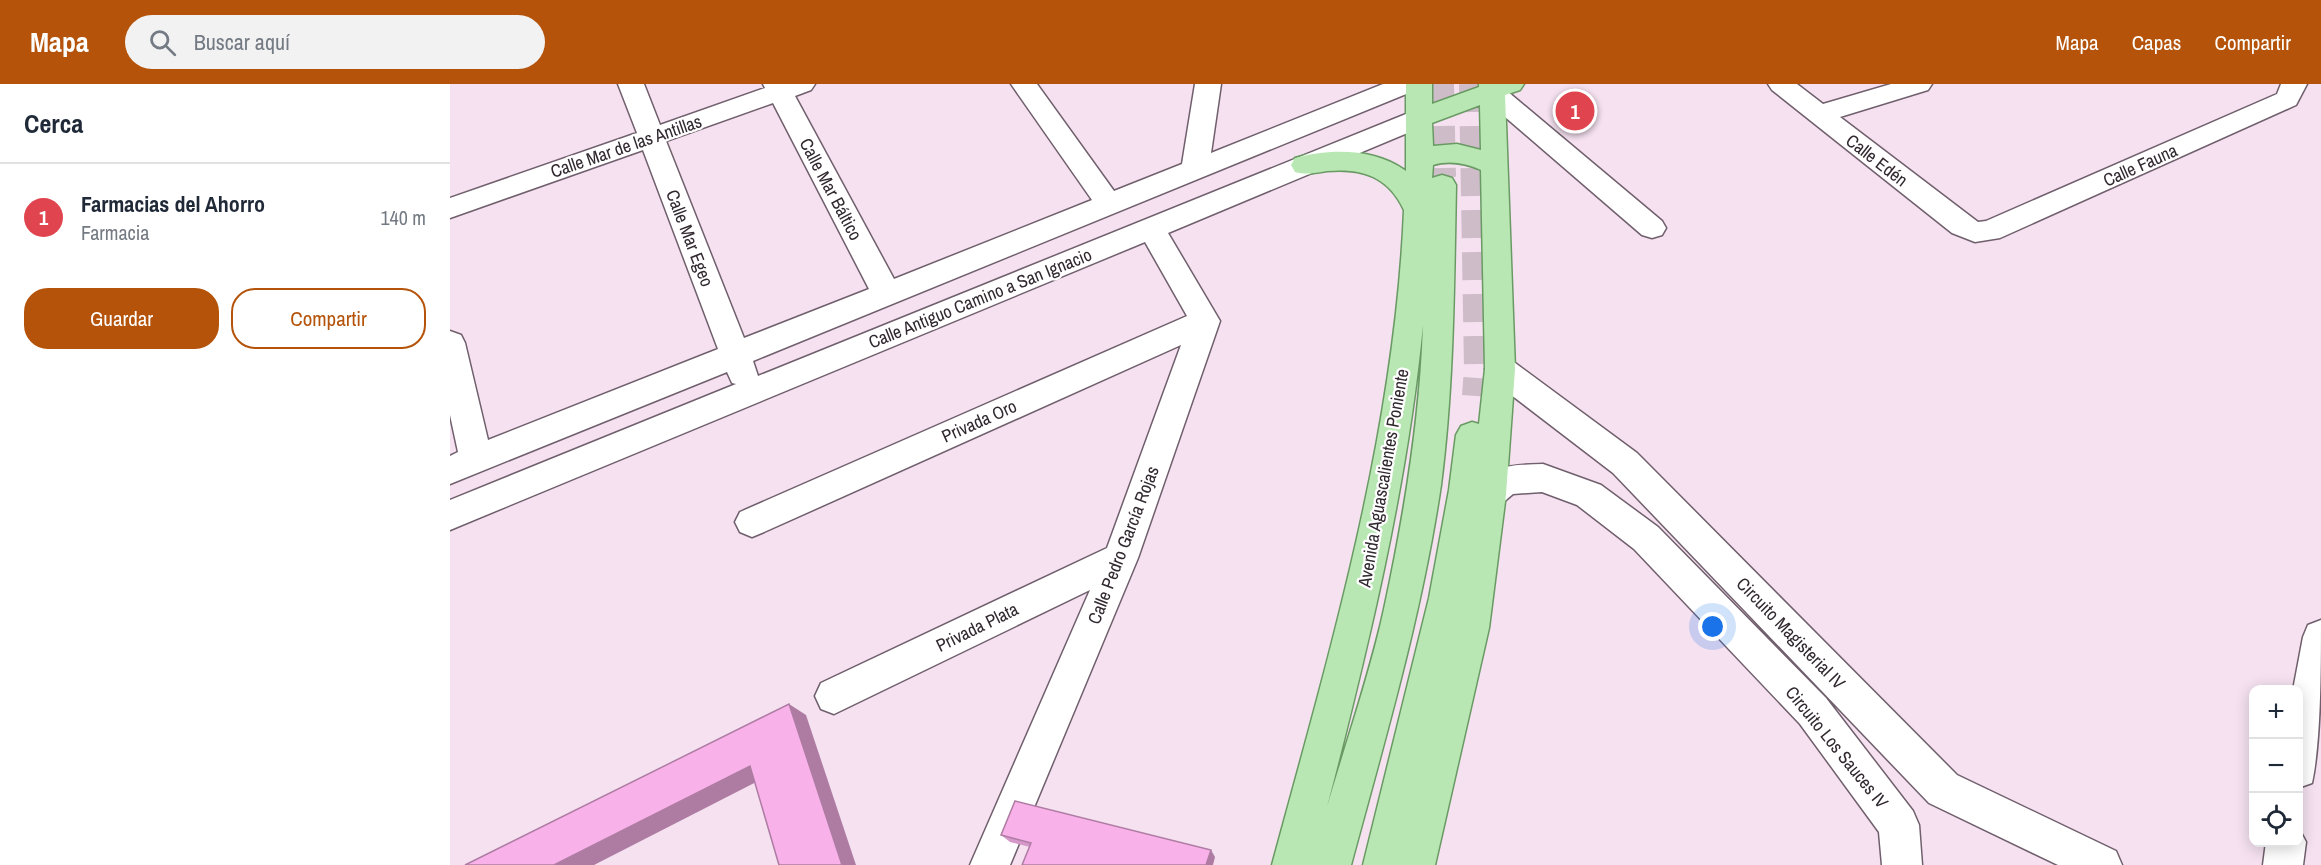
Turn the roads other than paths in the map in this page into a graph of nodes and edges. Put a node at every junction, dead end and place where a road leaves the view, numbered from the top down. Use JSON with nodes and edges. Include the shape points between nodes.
{"nodes":[{"id":1,"x":631,"y":84,"type":"edge"},
{"id":2,"x":1024,"y":84,"type":"edge"},
{"id":3,"x":1208,"y":84,"type":"edge"},
{"id":4,"x":1407,"y":84,"type":"edge"},
{"id":5,"x":1419,"y":84,"type":"edge"},
{"id":6,"x":1781,"y":84,"type":"edge"},
{"id":7,"x":1919,"y":84,"type":"edge"},
{"id":8,"x":2294,"y":84,"type":"edge"},
{"id":9,"x":786,"y":87,"type":"edge"},
{"id":10,"x":1498,"y":87,"type":"edge"},
{"id":11,"x":1820,"y":114,"type":"junction"},
{"id":12,"x":1420,"y":118,"type":"junction"},
{"id":13,"x":650,"y":137,"type":"junction"},
{"id":14,"x":1304,"y":165,"type":"junction"},
{"id":15,"x":1493,"y":165,"type":"junction"},
{"id":16,"x":1431,"y":169,"type":"junction"},
{"id":17,"x":1195,"y":170,"type":"junction"},
{"id":18,"x":1109,"y":204,"type":"junction"},
{"id":19,"x":450,"y":208,"type":"edge"},
{"id":20,"x":1419,"y":212,"type":"junction"},
{"id":21,"x":1150,"y":228,"type":"junction"},
{"id":22,"x":1652,"y":228,"type":"dead end"},
{"id":23,"x":1975,"y":232,"type":"joint"},
{"id":24,"x":887,"y":294,"type":"junction"},
{"id":25,"x":1205,"y":321,"type":"junction"},
{"id":26,"x":450,"y":343,"type":"edge"},
{"id":27,"x":736,"y":355,"type":"junction"},
{"id":28,"x":1500,"y":369,"type":"junction"},
{"id":29,"x":750,"y":392,"type":"junction"},
{"id":30,"x":1476,"y":396,"type":"tunnel mouth"},
{"id":31,"x":463,"y":465,"type":"edge"},
{"id":32,"x":1489,"y":494,"type":"junction"},
{"id":33,"x":450,"y":515,"type":"edge"},
{"id":34,"x":752,"y":522,"type":"dead end"},
{"id":35,"x":1120,"y":558,"type":"junction"},
{"id":36,"x":2321,"y":637,"type":"edge"},
{"id":37,"x":2316,"y":692,"type":"edge"},
{"id":38,"x":834,"y":696,"type":"dead end"},
{"id":39,"x":2303,"y":748,"type":"edge"},
{"id":40,"x":2285,"y":847,"type":"edge"},
{"id":41,"x":990,"y":865,"type":"edge"},
{"id":42,"x":1293,"y":865,"type":"edge"},
{"id":43,"x":1331,"y":865,"type":"edge"},
{"id":44,"x":1383,"y":865,"type":"edge"},
{"id":45,"x":1415,"y":865,"type":"edge"},
{"id":46,"x":1902,"y":865,"type":"edge"},
{"id":47,"x":2102,"y":865,"type":"edge"},
{"id":48,"x":2283,"y":865,"type":"edge"}],
"edges":[{"from":1,"to":13,"type":"street","name":"Calle Mar Egeo"},
{"from":2,"to":18,"type":"street"},
{"from":3,"to":17,"type":"street"},
{"from":4,"to":17,"type":"street"},
{"from":5,"to":12,"type":"main road","name":"Avenida Aguascalientes Poniente"},
{"from":6,"to":11,"type":"street","name":"Calle Edén"},
{"from":7,"to":11,"type":"street"},
{"from":8,"to":23,"type":"street","name":"Calle Fauna","via":[[2288,99],[1990,231]]},
{"from":9,"to":13,"type":"street","name":"Calle Mar de las Antillas"},
{"from":9,"to":24,"type":"street","name":"Calle Mar Báltico"},
{"from":10,"to":12,"type":"main road","name":"Calle Antiguo Camino a San Ignacio"},
{"from":10,"to":15,"type":"main road"},
{"from":10,"to":22,"type":"street"},
{"from":11,"to":23,"type":"street","name":"Calle Edén","via":[[1962,226]]},
{"from":12,"to":14,"type":"street","name":"Calle Antiguo Camino a San Ignacio"},
{"from":12,"to":16,"type":"main road","name":"Avenida Aguascalientes Poniente"},
{"from":13,"to":19,"type":"street","name":"Calle Mar de las Antillas"},
{"from":13,"to":27,"type":"street","name":"Calle Mar Egeo"},
{"from":14,"to":20,"type":"main road","via":[[1356,161],[1379,166],[1405,187]]},
{"from":14,"to":21,"type":"street","name":"Calle Antiguo Camino a San Ignacio"},
{"from":15,"to":16,"type":"main road","via":[[1461,153],[1443,152]]},
{"from":15,"to":28,"type":"main road"},
{"from":16,"to":20,"type":"main road","name":"Avenida Aguascalientes Poniente"},
{"from":16,"to":43,"type":"main road","name":"Avenida Aguascalientes Poniente","via":[[1437,367],[1424,484],[1401,611]]},
{"from":17,"to":18,"type":"street"},
{"from":18,"to":24,"type":"street"},
{"from":20,"to":42,"type":"main road","name":"Avenida Aguascalientes Poniente","via":[[1404,365],[1385,478],[1360,601]]},
{"from":21,"to":25,"type":"street"},
{"from":21,"to":29,"type":"street","name":"Calle Antiguo Camino a San Ignacio"},
{"from":24,"to":27,"type":"street"},
{"from":25,"to":34,"type":"street","name":"Privada Oro"},
{"from":25,"to":35,"type":"street","name":"Calle Pedro García Rojas"},
{"from":26,"to":31,"type":"street"},
{"from":27,"to":29,"type":"street","name":"Calle Mar Egeo"},
{"from":27,"to":31,"type":"street"},
{"from":28,"to":32,"type":"main road"},
{"from":28,"to":47,"type":"street","name":"Circuito Magisterial IV","via":[[1624,463],[1943,789]]},
{"from":29,"to":33,"type":"street","name":"Calle Antiguo Camino a San Ignacio"},
{"from":30,"to":44,"type":"main road","via":[[1466,490],[1443,621]]},
{"from":32,"to":45,"type":"main road","via":[[1471,628]]},
{"from":32,"to":46,"type":"street","name":"Circuito Los Sauces IV","via":[[1505,480],[1543,478],[1589,495],[1646,538],[1813,711],[1899,825]]},
{"from":35,"to":38,"type":"street","name":"Privada Plata"},
{"from":35,"to":41,"type":"street","name":"Calle Pedro García Rojas"},
{"from":36,"to":37,"type":"street"},
{"from":37,"to":39,"type":"street"},
{"from":40,"to":48,"type":"street"}]}
